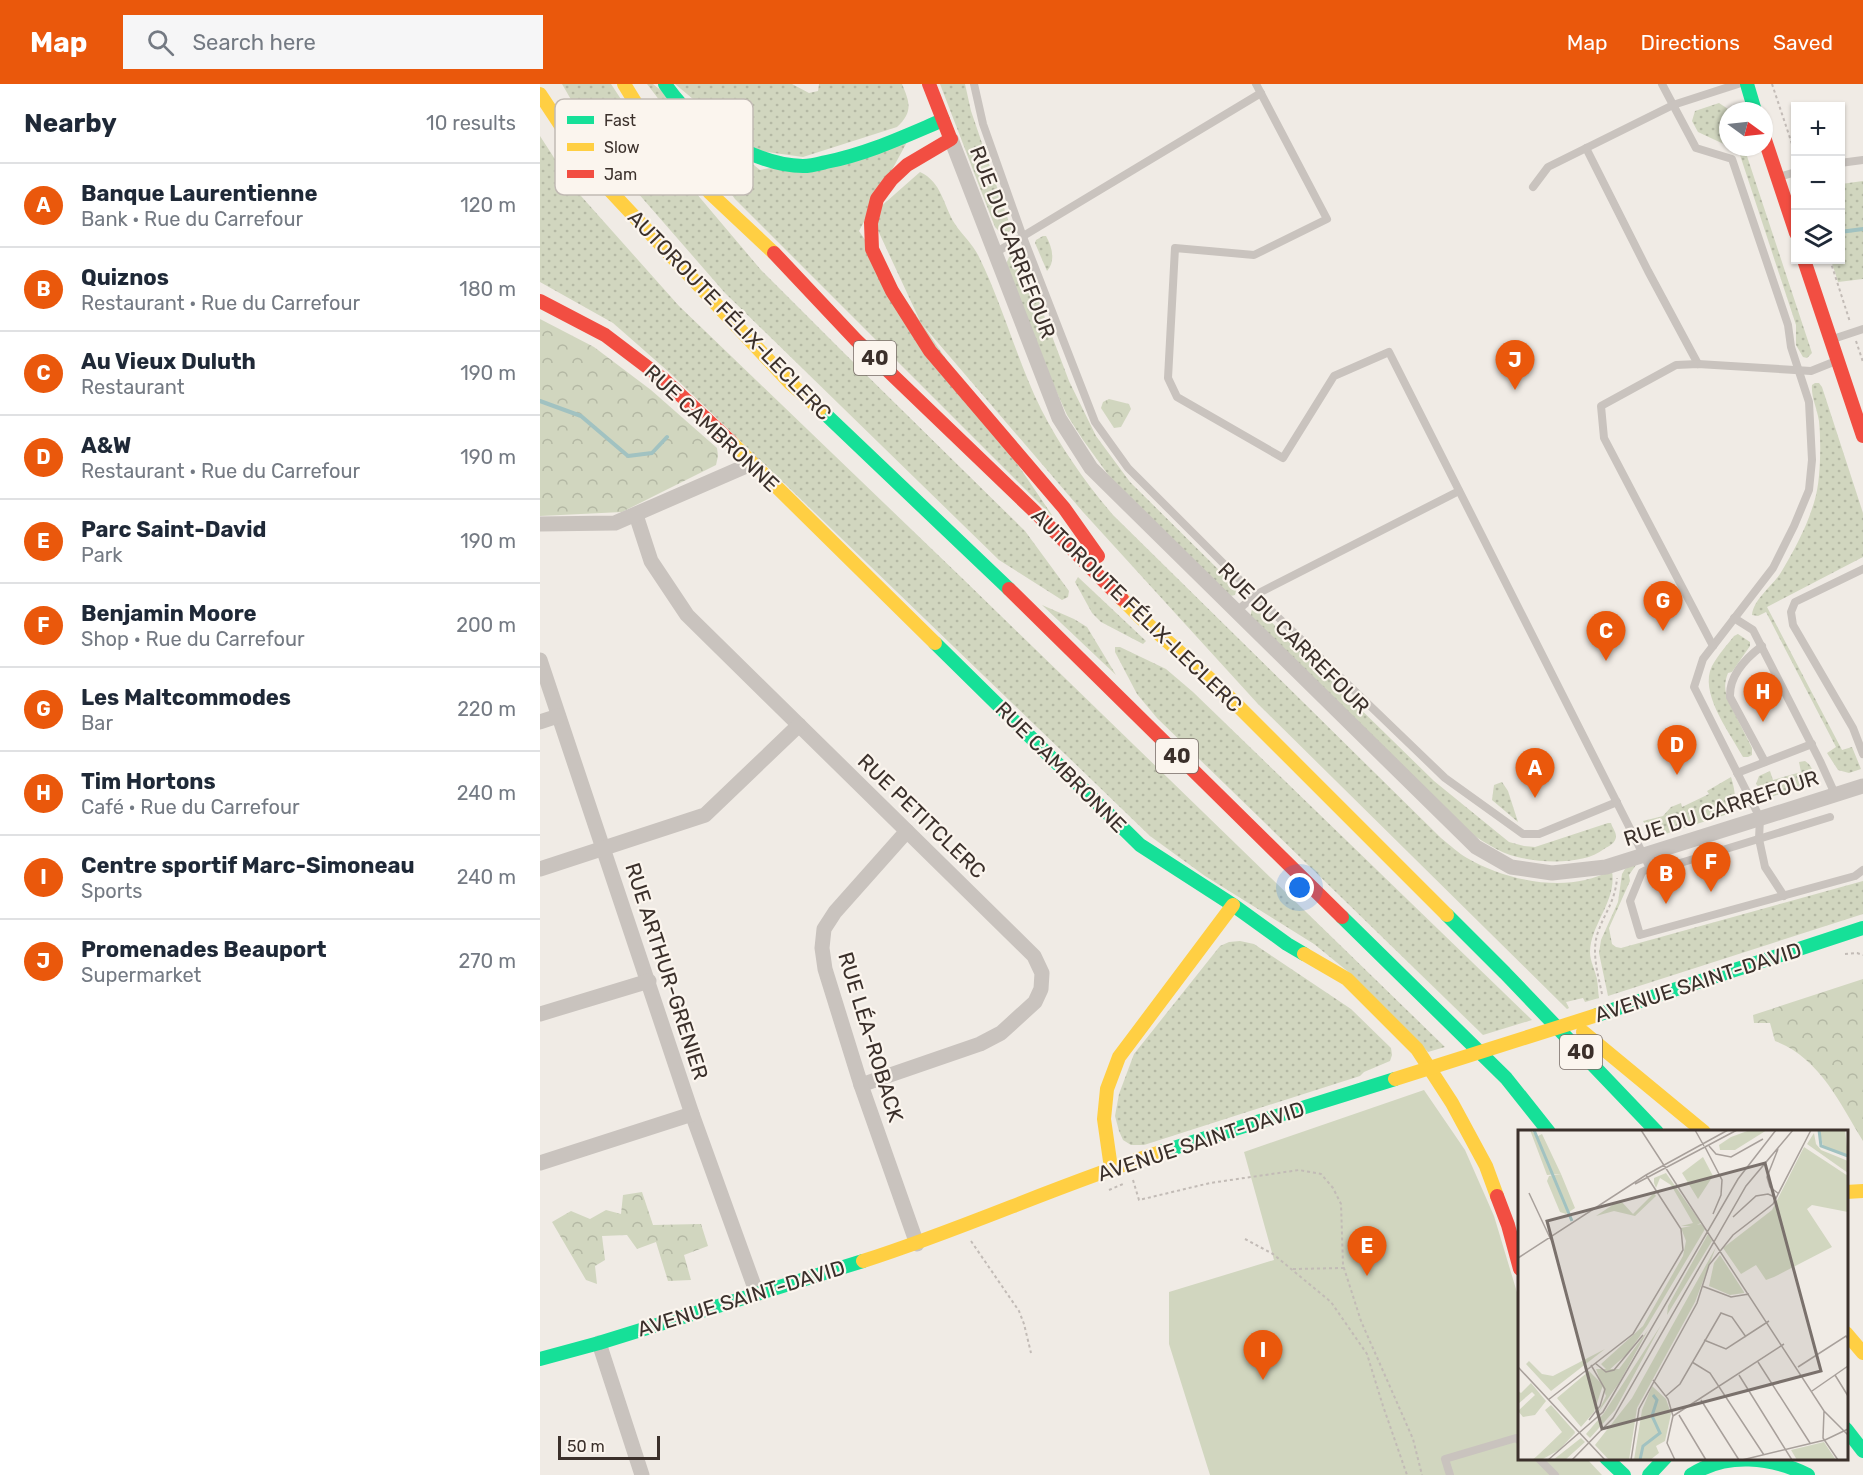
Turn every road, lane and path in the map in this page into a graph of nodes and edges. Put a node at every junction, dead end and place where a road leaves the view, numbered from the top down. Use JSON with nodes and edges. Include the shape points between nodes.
{"nodes":[{"id":1,"x":624,"y":84,"type":"edge"},
{"id":2,"x":665,"y":84,"type":"edge"},
{"id":3,"x":928,"y":84,"type":"edge"},
{"id":4,"x":974,"y":84,"type":"edge"},
{"id":5,"x":1256,"y":84,"type":"edge"},
{"id":6,"x":1662,"y":84,"type":"edge"},
{"id":7,"x":1738,"y":84,"type":"edge"},
{"id":8,"x":1746,"y":84,"type":"edge"},
{"id":9,"x":1772,"y":84,"type":"edge"},
{"id":10,"x":1261,"y":93,"type":"junction"},
{"id":11,"x":540,"y":94,"type":"edge"},
{"id":12,"x":633,"y":99,"type":"edge"},
{"id":13,"x":676,"y":99,"type":"edge"},
{"id":14,"x":1752,"y":102,"type":"edge"},
{"id":15,"x":1673,"y":105,"type":"junction"},
{"id":16,"x":555,"y":117,"type":"edge"},
{"id":17,"x":943,"y":120,"type":"junction"},
{"id":18,"x":951,"y":139,"type":"junction"},
{"id":19,"x":1791,"y":141,"type":"edge"},
{"id":20,"x":1586,"y":148,"type":"junction"},
{"id":21,"x":753,"y":154,"type":"edge"},
{"id":22,"x":1770,"y":156,"type":"edge"},
{"id":23,"x":1863,"y":160,"type":"edge"},
{"id":24,"x":1845,"y":162,"type":"edge"},
{"id":25,"x":1791,"y":174,"type":"edge"},
{"id":26,"x":1777,"y":178,"type":"junction"},
{"id":27,"x":1533,"y":187,"type":"dead end"},
{"id":28,"x":614,"y":195,"type":"edge"},
{"id":29,"x":712,"y":195,"type":"edge"},
{"id":30,"x":1791,"y":219,"type":"edge"},
{"id":31,"x":1023,"y":237,"type":"junction"},
{"id":32,"x":995,"y":253,"type":"junction"},
{"id":33,"x":1805,"y":264,"type":"edge"},
{"id":34,"x":1831,"y":264,"type":"edge"},
{"id":35,"x":540,"y":301,"type":"edge"},
{"id":36,"x":1863,"y":329,"type":"edge"},
{"id":37,"x":1853,"y":332,"type":"junction"},
{"id":38,"x":1831,"y":339,"type":"junction"},
{"id":39,"x":1838,"y":361,"type":"junction"},
{"id":40,"x":1863,"y":362,"type":"edge"},
{"id":41,"x":1698,"y":364,"type":"junction"},
{"id":42,"x":1799,"y":370,"type":"junction"},
{"id":43,"x":1863,"y":436,"type":"edge"},
{"id":44,"x":753,"y":463,"type":"junction"},
{"id":45,"x":1459,"y":491,"type":"junction"},
{"id":46,"x":636,"y":515,"type":"junction"},
{"id":47,"x":540,"y":524,"type":"edge"},
{"id":48,"x":1863,"y":569,"type":"edge"},
{"id":49,"x":1255,"y":595,"type":"junction"},
{"id":50,"x":1237,"y":611,"type":"junction"},
{"id":51,"x":1734,"y":618,"type":"junction"},
{"id":52,"x":1142,"y":619,"type":"junction"},
{"id":53,"x":1713,"y":646,"type":"junction"},
{"id":54,"x":1761,"y":646,"type":"junction"},
{"id":55,"x":540,"y":660,"type":"edge"},
{"id":56,"x":558,"y":716,"type":"junction"},
{"id":57,"x":540,"y":722,"type":"edge"},
{"id":58,"x":799,"y":725,"type":"junction"},
{"id":59,"x":1812,"y":744,"type":"junction"},
{"id":60,"x":1863,"y":754,"type":"edge"},
{"id":61,"x":1765,"y":762,"type":"junction"},
{"id":62,"x":1737,"y":773,"type":"junction"},
{"id":63,"x":1863,"y":786,"type":"edge"},
{"id":64,"x":1835,"y":794,"type":"junction"},
{"id":65,"x":1617,"y":802,"type":"junction"},
{"id":66,"x":1807,"y":803,"type":"junction"},
{"id":67,"x":1830,"y":817,"type":"dead end"},
{"id":68,"x":1760,"y":818,"type":"junction"},
{"id":69,"x":1813,"y":822,"type":"junction"},
{"id":70,"x":907,"y":831,"type":"junction"},
{"id":71,"x":1759,"y":839,"type":"junction"},
{"id":72,"x":604,"y":849,"type":"junction"},
{"id":73,"x":1647,"y":861,"type":"junction"},
{"id":74,"x":1616,"y":864,"type":"junction"},
{"id":75,"x":540,"y":869,"type":"edge"},
{"id":76,"x":1863,"y":870,"type":"edge"},
{"id":77,"x":1784,"y":896,"type":"junction"},
{"id":78,"x":1233,"y":905,"type":"junction"},
{"id":79,"x":1863,"y":928,"type":"edge"},
{"id":80,"x":1505,"y":973,"type":"junction"},
{"id":81,"x":649,"y":981,"type":"junction"},
{"id":82,"x":540,"y":1014,"type":"edge"},
{"id":83,"x":1601,"y":1014,"type":"junction"},
{"id":84,"x":861,"y":1085,"type":"junction"},
{"id":85,"x":692,"y":1114,"type":"junction"},
{"id":86,"x":1548,"y":1130,"type":"edge"},
{"id":87,"x":1656,"y":1130,"type":"edge"},
{"id":88,"x":1703,"y":1130,"type":"edge"},
{"id":89,"x":540,"y":1163,"type":"edge"},
{"id":90,"x":1111,"y":1168,"type":"junction"},
{"id":91,"x":1133,"y":1181,"type":"dead end"},
{"id":92,"x":1863,"y":1191,"type":"edge"},
{"id":93,"x":1848,"y":1192,"type":"edge"},
{"id":94,"x":963,"y":1226,"type":"junction"},
{"id":95,"x":1245,"y":1239,"type":"dead end"},
{"id":96,"x":917,"y":1244,"type":"junction"},
{"id":97,"x":1518,"y":1262,"type":"edge"},
{"id":98,"x":1344,"y":1268,"type":"junction"},
{"id":99,"x":1291,"y":1269,"type":"junction"},
{"id":100,"x":757,"y":1294,"type":"junction"},
{"id":101,"x":1848,"y":1336,"type":"edge"},
{"id":102,"x":599,"y":1343,"type":"junction"},
{"id":103,"x":1031,"y":1353,"type":"dead end"},
{"id":104,"x":1863,"y":1353,"type":"edge"},
{"id":105,"x":540,"y":1359,"type":"edge"},
{"id":106,"x":1848,"y":1432,"type":"edge"},
{"id":107,"x":1518,"y":1440,"type":"edge"},
{"id":108,"x":1863,"y":1451,"type":"edge"},
{"id":109,"x":1540,"y":1460,"type":"edge"},
{"id":110,"x":1608,"y":1460,"type":"edge"},
{"id":111,"x":1664,"y":1460,"type":"edge"},
{"id":112,"x":1736,"y":1460,"type":"edge"},
{"id":113,"x":1754,"y":1460,"type":"edge"},
{"id":114,"x":642,"y":1475,"type":"edge"},
{"id":115,"x":1407,"y":1475,"type":"edge"},
{"id":116,"x":1422,"y":1475,"type":"edge"},
{"id":117,"x":1450,"y":1475,"type":"edge"},
{"id":118,"x":1555,"y":1475,"type":"edge"},
{"id":119,"x":1624,"y":1475,"type":"edge"},
{"id":120,"x":1649,"y":1475,"type":"edge"},
{"id":121,"x":1691,"y":1475,"type":"edge"},
{"id":122,"x":1808,"y":1475,"type":"edge"}],
"edges":[{"from":1,"to":12,"type":"main road","name":"AUTOROUTE FÉLIX-LECLERC","number":"40"},
{"from":2,"to":13,"type":"main road"},
{"from":3,"to":17,"type":"main road","name":"RUE DU CARREFOUR"},
{"from":4,"to":31,"type":"lane","via":[[983,124]]},
{"from":5,"to":10,"type":"lane"},
{"from":6,"to":15,"type":"lane"},
{"from":7,"to":15,"type":"lane"},
{"from":8,"to":14,"type":"main road"},
{"from":9,"to":19,"type":"path"},
{"from":10,"to":31,"type":"lane"},
{"from":10,"to":45,"type":"lane","via":[[1327,219],[1254,255],[1175,249],[1168,378],[1177,397],[1282,458],[1334,376],[1389,352]]},
{"from":11,"to":16,"type":"main road","name":"AUTOROUTE FÉLIX-LECLERC","number":"40"},
{"from":15,"to":20,"type":"lane"},
{"from":15,"to":42,"type":"lane","via":[[1696,148],[1732,159],[1788,325]]},
{"from":17,"to":18,"type":"main road","name":"RUE DU CARREFOUR"},
{"from":17,"to":21,"type":"main road","via":[[876,148],[804,166]]},
{"from":18,"to":32,"type":"street","name":"RUE DU CARREFOUR"},
{"from":18,"to":52,"type":"main road","via":[[908,165],[877,199],[871,223],[872,249],[892,291],[930,351],[1064,508]]},
{"from":20,"to":27,"type":"lane","via":[[1548,167]]},
{"from":20,"to":41,"type":"lane"},
{"from":22,"to":26,"type":"main road"},
{"from":23,"to":24,"type":"lane"},
{"from":25,"to":26,"type":"lane"},
{"from":26,"to":30,"type":"main road"},
{"from":28,"to":86,"type":"main road","name":"AUTOROUTE FÉLIX-LECLERC","number":"40","via":[[790,383],[1029,608],[1506,1078]]},
{"from":29,"to":52,"type":"main road","name":"AUTOROUTE FÉLIX-LECLERC","number":"40"},
{"from":31,"to":32,"type":"lane"},
{"from":31,"to":49,"type":"lane","via":[[1095,422],[1128,468]]},
{"from":32,"to":50,"type":"street","name":"RUE DU CARREFOUR","via":[[1059,418],[1091,468]]},
{"from":33,"to":38,"type":"main road"},
{"from":34,"to":37,"type":"path"},
{"from":35,"to":44,"type":"main road","name":"RUE CAMBRONNE","via":[[605,335],[663,379]]},
{"from":36,"to":37,"type":"lane"},
{"from":37,"to":38,"type":"lane"},
{"from":37,"to":40,"type":"path"},
{"from":38,"to":39,"type":"main road"},
{"from":39,"to":42,"type":"lane","via":[[1811,371]]},
{"from":39,"to":43,"type":"main road"},
{"from":41,"to":42,"type":"lane"},
{"from":41,"to":53,"type":"lane","via":[[1676,365],[1601,405],[1604,438]]},
{"from":42,"to":51,"type":"lane","via":[[1809,402],[1809,490],[1773,568]]},
{"from":44,"to":46,"type":"street"},
{"from":44,"to":78,"type":"main road","name":"RUE CAMBRONNE","via":[[1140,845]]},
{"from":45,"to":49,"type":"lane"},
{"from":45,"to":65,"type":"lane"},
{"from":46,"to":47,"type":"street","via":[[615,523]]},
{"from":46,"to":58,"type":"street","name":"RUE PETITCLERC","via":[[651,561],[687,615]]},
{"from":48,"to":60,"type":"lane","via":[[1795,602],[1791,612],[1793,625],[1853,728]]},
{"from":49,"to":50,"type":"lane"},
{"from":49,"to":65,"type":"lane","via":[[1445,778],[1523,834],[1539,834]]},
{"from":50,"to":74,"type":"street","name":"RUE DU CARREFOUR","via":[[1476,847],[1511,867],[1552,873]]},
{"from":51,"to":53,"type":"lane"},
{"from":51,"to":54,"type":"lane","via":[[1753,630]]},
{"from":52,"to":80,"type":"main road","name":"AUTOROUTE FÉLIX-LECLERC","number":"40","via":[[1217,685]]},
{"from":53,"to":62,"type":"lane","via":[[1703,659],[1694,687]]},
{"from":54,"to":59,"type":"lane"},
{"from":54,"to":61,"type":"lane","via":[[1732,679],[1730,697]]},
{"from":55,"to":56,"type":"street","name":"RUE ARTHUR-GRENIER"},
{"from":56,"to":57,"type":"street"},
{"from":56,"to":72,"type":"street","name":"RUE ARTHUR-GRENIER"},
{"from":58,"to":70,"type":"street","name":"RUE PETITCLERC"},
{"from":58,"to":72,"type":"street","via":[[705,815]]},
{"from":59,"to":61,"type":"lane"},
{"from":59,"to":64,"type":"lane"},
{"from":61,"to":62,"type":"lane"},
{"from":62,"to":68,"type":"lane"},
{"from":63,"to":64,"type":"street","name":"RUE DU CARREFOUR"},
{"from":64,"to":66,"type":"street","name":"RUE DU CARREFOUR"},
{"from":65,"to":73,"type":"lane"},
{"from":66,"to":68,"type":"street","name":"RUE DU CARREFOUR"},
{"from":66,"to":69,"type":"lane"},
{"from":67,"to":69,"type":"lane"},
{"from":68,"to":71,"type":"lane"},
{"from":68,"to":73,"type":"street","name":"RUE DU CARREFOUR"},
{"from":69,"to":71,"type":"lane"},
{"from":70,"to":84,"type":"street","name":"RUE LÉA-ROBACK","via":[[824,929],[825,969]]},
{"from":70,"to":84,"type":"street","name":"RUE PETITCLERC","via":[[1034,956],[1042,973],[1041,988],[1035,1002],[1001,1033]]},
{"from":71,"to":73,"type":"lane","via":[[1664,868]]},
{"from":71,"to":77,"type":"lane","via":[[1765,867]]},
{"from":72,"to":75,"type":"street"},
{"from":72,"to":81,"type":"street","name":"RUE ARTHUR-GRENIER"},
{"from":73,"to":74,"type":"street","name":"RUE DU CARREFOUR"},
{"from":73,"to":77,"type":"lane","via":[[1630,901],[1640,935]]},
{"from":74,"to":83,"type":"path","via":[[1618,880],[1613,901],[1595,946]]},
{"from":76,"to":77,"type":"lane","via":[[1855,876]]},
{"from":78,"to":90,"type":"main road","via":[[1119,1058],[1107,1089],[1104,1119]]},
{"from":78,"to":97,"type":"main road","name":"RUE CAMBRONNE","via":[[1287,944],[1347,979],[1417,1049],[1486,1166]]},
{"from":79,"to":83,"type":"main road","name":"AVENUE SAINT-DAVID"},
{"from":80,"to":87,"type":"main road","name":"AUTOROUTE FÉLIX-LECLERC","number":"40"},
{"from":80,"to":88,"type":"main road","via":[[1522,982]]},
{"from":81,"to":82,"type":"street"},
{"from":81,"to":85,"type":"street","name":"RUE ARTHUR-GRENIER"},
{"from":83,"to":90,"type":"main road","name":"AVENUE SAINT-DAVID","bridge":true},
{"from":84,"to":96,"type":"street","name":"RUE LÉA-ROBACK"},
{"from":85,"to":89,"type":"street"},
{"from":85,"to":100,"type":"street","name":"RUE ARTHUR-GRENIER"},
{"from":90,"to":94,"type":"main road","name":"AVENUE SAINT-DAVID"},
{"from":91,"to":98,"type":"path","via":[[1139,1200],[1299,1170],[1321,1174],[1341,1204]]},
{"from":92,"to":93,"type":"main road"},
{"from":94,"to":96,"type":"main road","name":"AVENUE SAINT-DAVID"},
{"from":94,"to":103,"type":"path","via":[[1019,1311]]},
{"from":95,"to":99,"type":"path"},
{"from":96,"to":100,"type":"main road","name":"AVENUE SAINT-DAVID"},
{"from":98,"to":99,"type":"path"},
{"from":98,"to":116,"type":"path","via":[[1361,1321],[1413,1439]]},
{"from":99,"to":115,"type":"path","via":[[1331,1302],[1367,1354]]},
{"from":100,"to":102,"type":"main road","name":"AVENUE SAINT-DAVID"},
{"from":101,"to":104,"type":"main road"},
{"from":102,"to":105,"type":"main road","name":"AVENUE SAINT-DAVID"},
{"from":102,"to":114,"type":"street"},
{"from":106,"to":108,"type":"main road"},
{"from":107,"to":117,"type":"lane","via":[[1445,1459]]},
{"from":109,"to":118,"type":"lane"},
{"from":110,"to":119,"type":"main road"},
{"from":111,"to":120,"type":"main road"},
{"from":112,"to":121,"type":"main road","via":[[1712,1463]]},
{"from":113,"to":122,"type":"main road","via":[[1775,1462]]}]}
